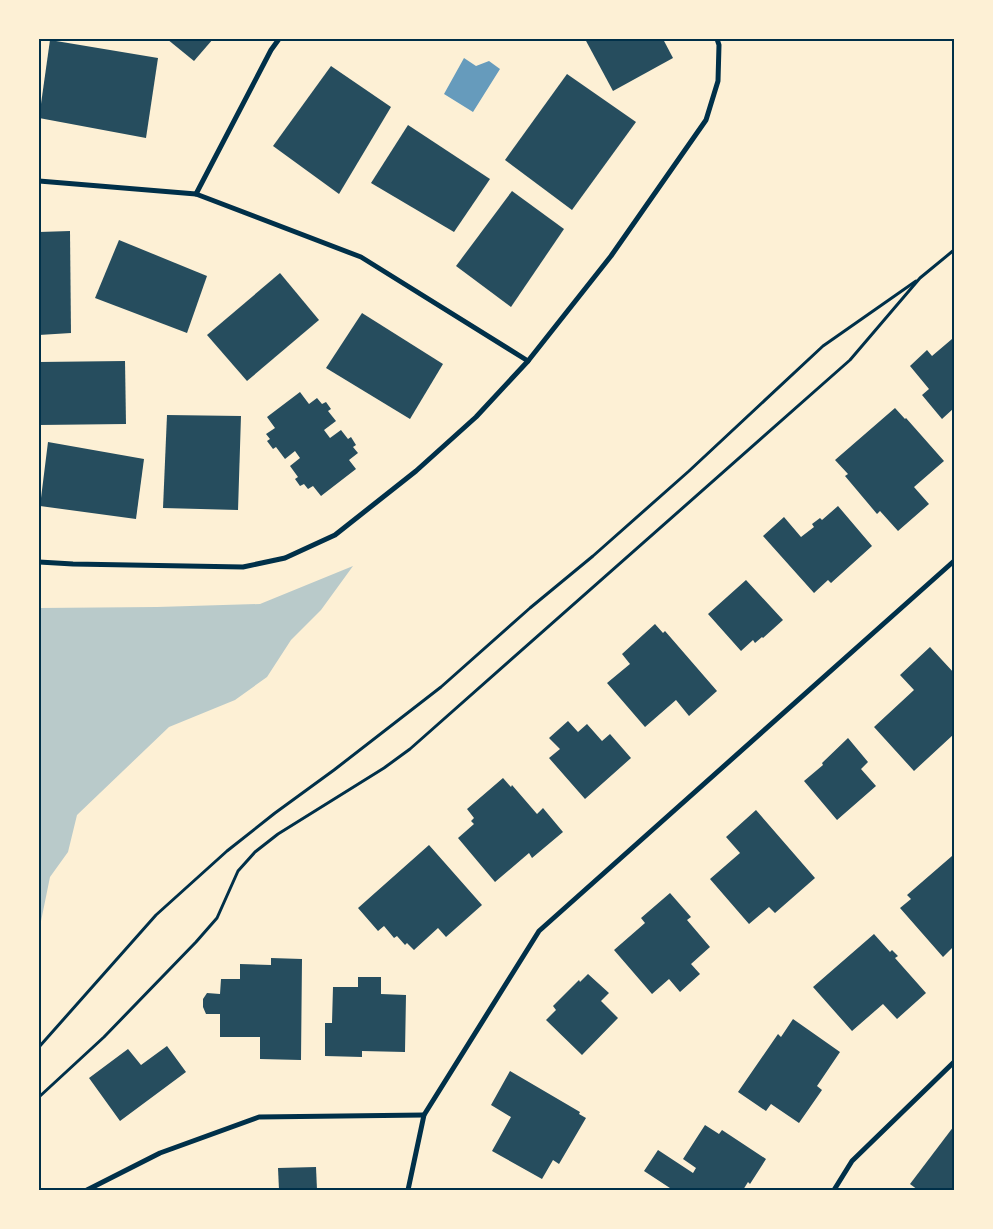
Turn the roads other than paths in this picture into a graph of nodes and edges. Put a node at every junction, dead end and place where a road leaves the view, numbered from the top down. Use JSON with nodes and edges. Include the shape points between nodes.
{"nodes":[{"id":1,"x":279,"y":39,"type":"edge"},
{"id":2,"x":717,"y":39,"type":"edge"},
{"id":3,"x":39,"y":181,"type":"edge"},
{"id":4,"x":196,"y":194,"type":"junction"},
{"id":5,"x":528,"y":361,"type":"junction"},
{"id":6,"x":954,"y":561,"type":"edge"},
{"id":7,"x":39,"y":562,"type":"edge"},
{"id":8,"x":954,"y":1062,"type":"edge"},
{"id":9,"x":424,"y":1116,"type":"junction"},
{"id":10,"x":87,"y":1190,"type":"edge"},
{"id":11,"x":408,"y":1190,"type":"edge"},
{"id":12,"x":834,"y":1190,"type":"edge"}],
"edges":[{"from":1,"to":4,"type":"street"},
{"from":2,"to":5,"type":"street","via":[[718,81],[706,120],[611,256]]},
{"from":3,"to":4,"type":"street"},
{"from":4,"to":5,"type":"street","via":[[361,257]]},
{"from":5,"to":7,"type":"street","via":[[476,417],[416,471],[335,534],[285,558],[243,567]]},
{"from":6,"to":9,"type":"street","via":[[539,931]]},
{"from":8,"to":12,"type":"street","via":[[852,1161]]},
{"from":9,"to":10,"type":"street","via":[[259,1117],[160,1154]]},
{"from":9,"to":11,"type":"street"}]}
